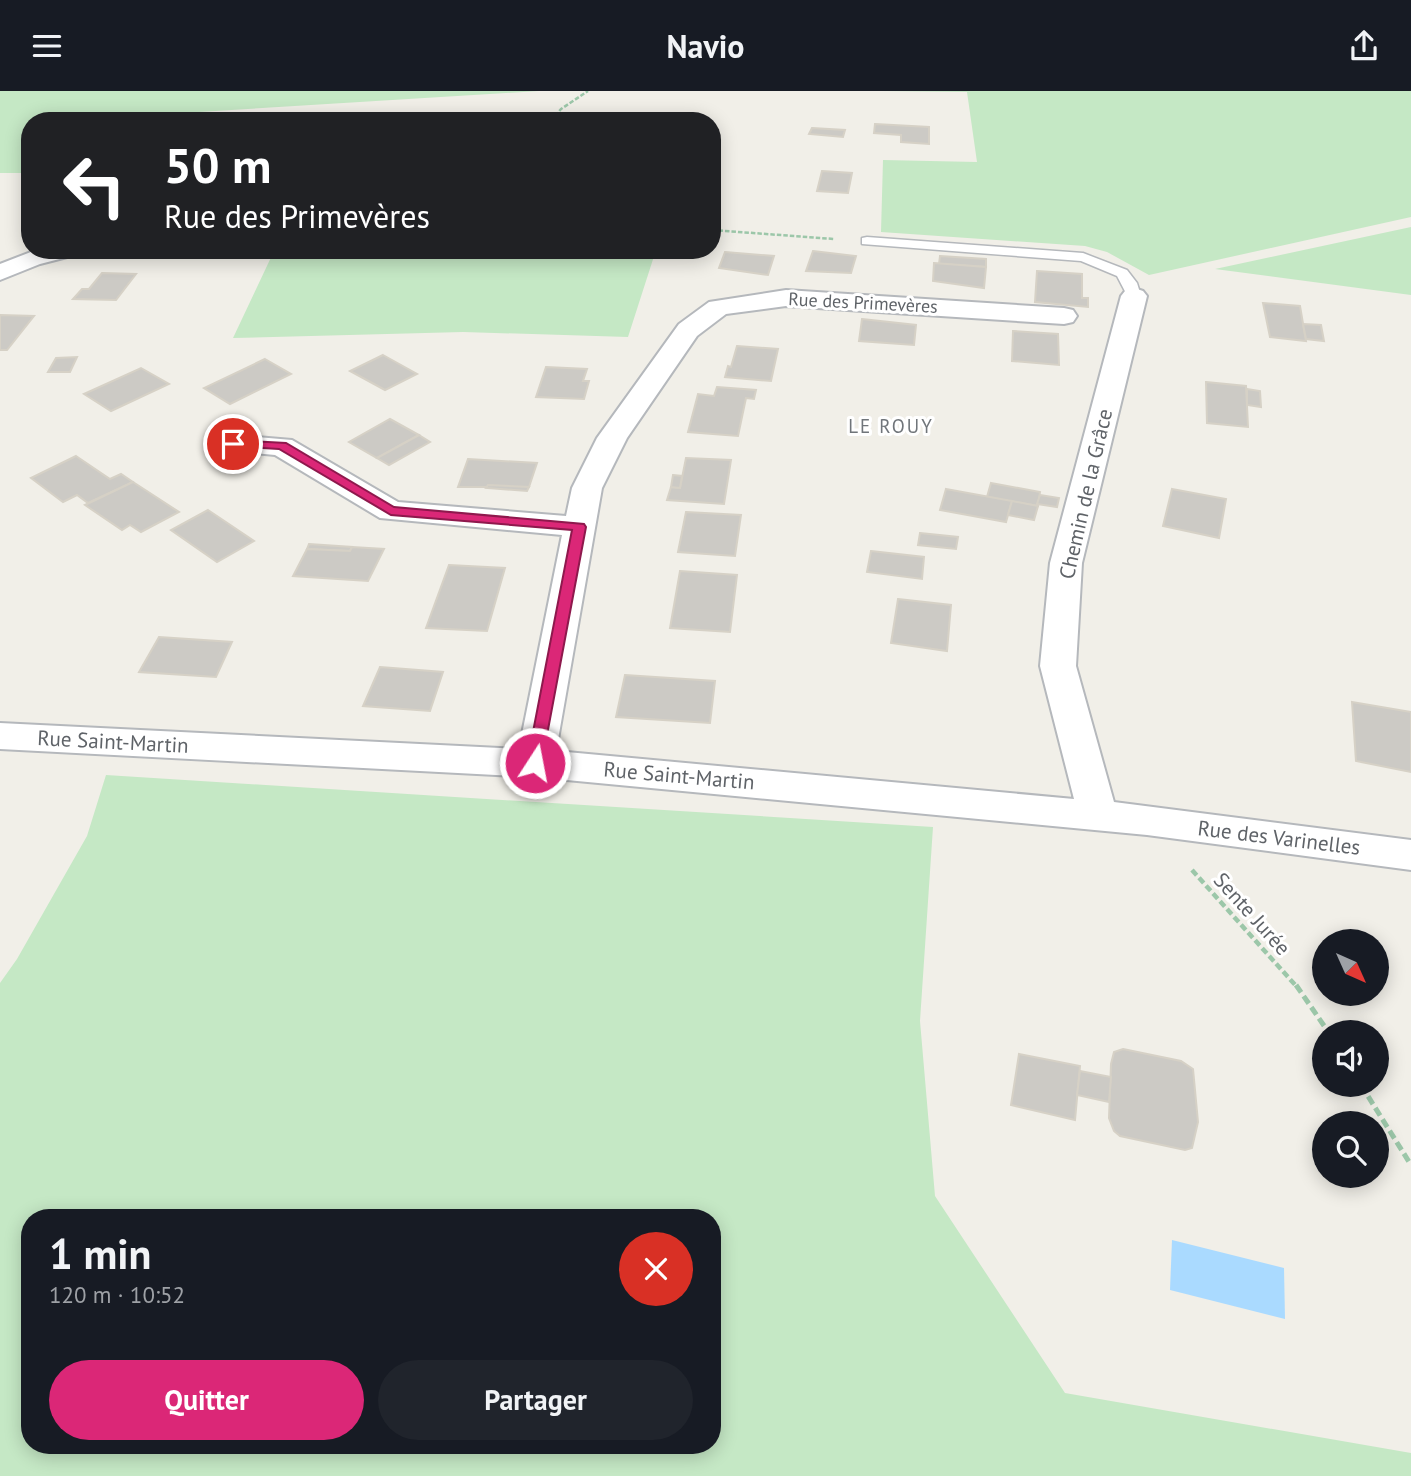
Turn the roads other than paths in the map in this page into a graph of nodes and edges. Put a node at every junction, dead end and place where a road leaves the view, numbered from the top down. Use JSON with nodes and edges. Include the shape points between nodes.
{"nodes":[{"id":1,"x":867,"y":241,"type":"road end"},
{"id":2,"x":32,"y":259,"type":"edge"},
{"id":3,"x":0,"y":272,"type":"edge"},
{"id":4,"x":1134,"y":296,"type":"joint"},
{"id":5,"x":1064,"y":316,"type":"dead end"},
{"id":6,"x":233,"y":444,"type":"dead end"},
{"id":7,"x":580,"y":527,"type":"junction"},
{"id":8,"x":0,"y":736,"type":"edge"},
{"id":9,"x":535,"y":763,"type":"junction"},
{"id":10,"x":1098,"y":816,"type":"junction"},
{"id":11,"x":1147,"y":820,"type":"joint"},
{"id":12,"x":1411,"y":855,"type":"edge"}],
"edges":[{"from":1,"to":4,"type":"lane","via":[[1083,257],[1122,273]]},
{"from":2,"to":3,"type":"street"},
{"from":4,"to":10,"type":"street","name":"Chemin de la Grâce","via":[[1066,563],[1058,666]]},
{"from":5,"to":7,"type":"street","name":"Rue des Primevères","via":[[786,298],[718,307],[688,330],[612,438],[587,488]]},
{"from":6,"to":7,"type":"street","via":[[282,446],[391,511]]},
{"from":7,"to":9,"type":"street","name":"Rue des Primevères"},
{"from":8,"to":9,"type":"street","name":"Rue Saint-Martin"},
{"from":9,"to":10,"type":"street","name":"Rue Saint-Martin"},
{"from":10,"to":11,"type":"street","name":"Rue Saint-Martin"},
{"from":11,"to":12,"type":"street","name":"Rue des Varinelles"}]}
